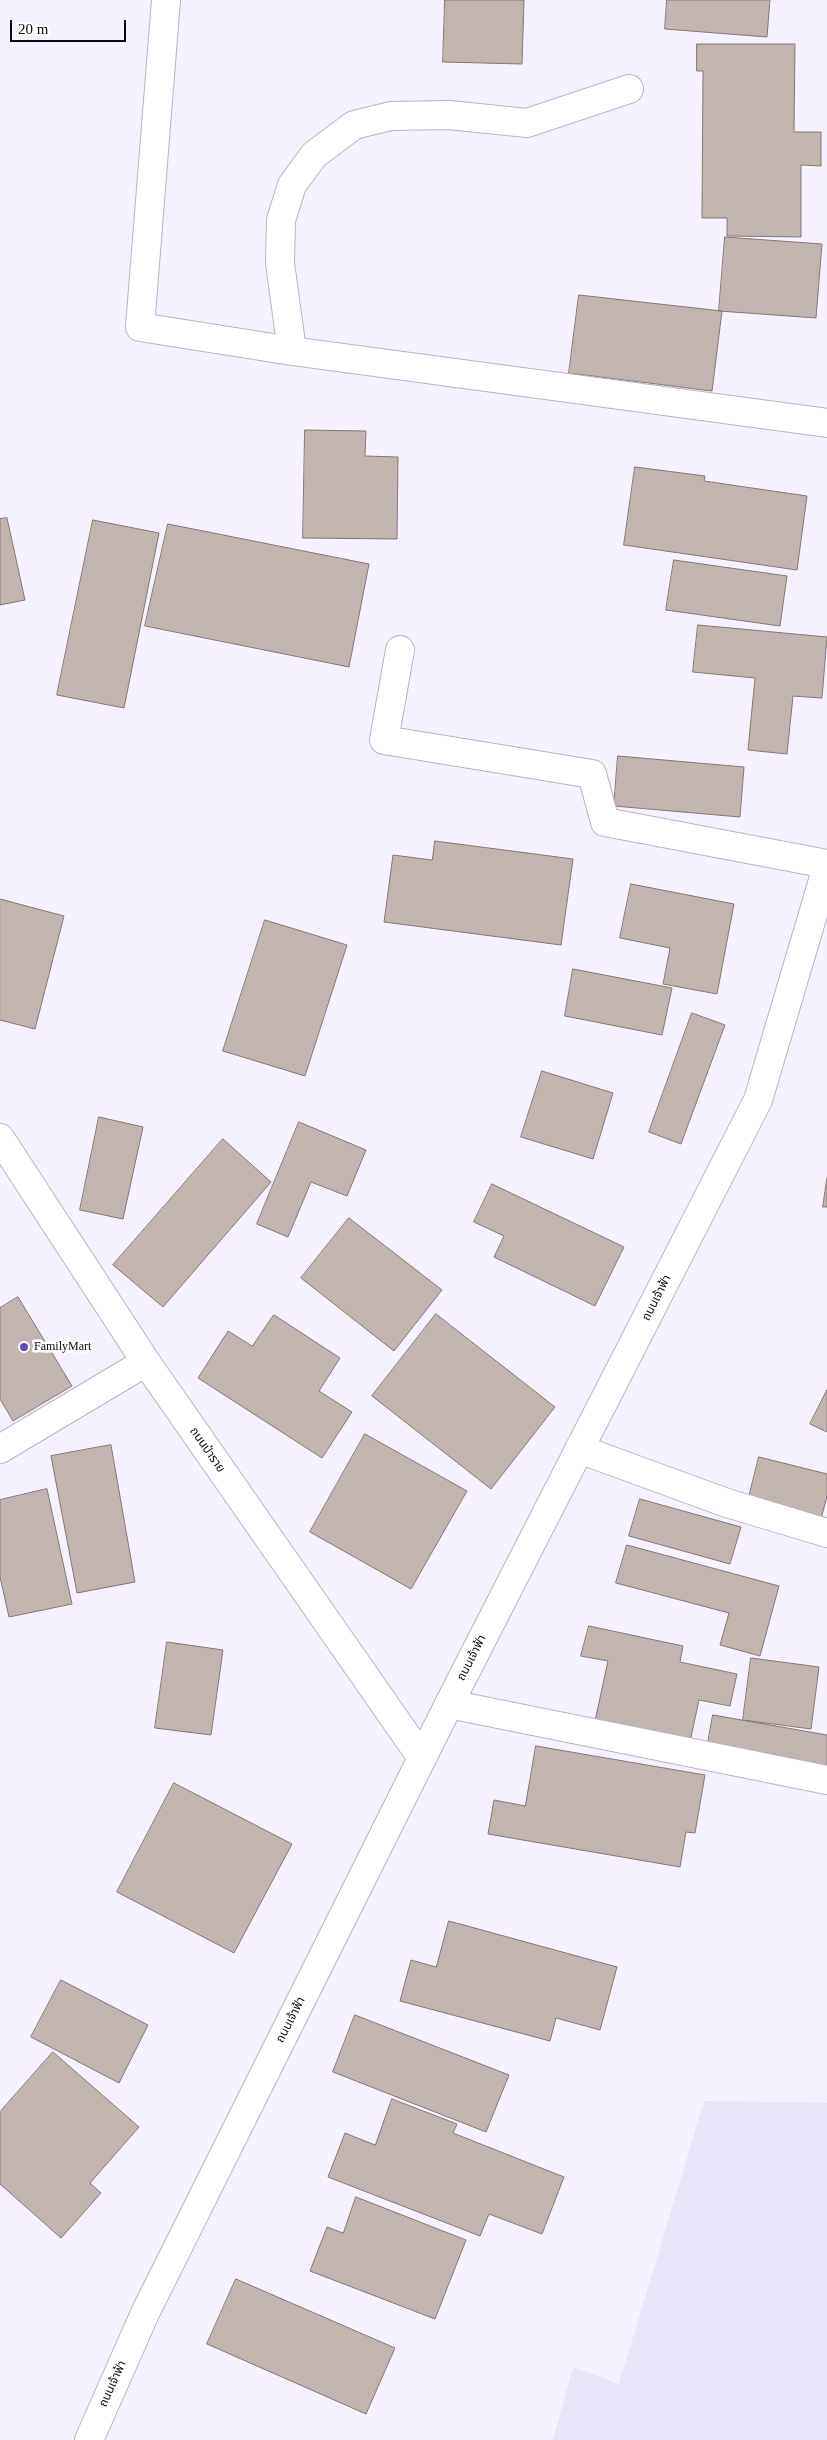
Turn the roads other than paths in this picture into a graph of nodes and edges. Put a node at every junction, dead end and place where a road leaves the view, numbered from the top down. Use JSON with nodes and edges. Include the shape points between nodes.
{"nodes":[{"id":1,"x":166,"y":0,"type":"edge"},
{"id":2,"x":629,"y":90,"type":"dead end"},
{"id":3,"x":292,"y":351,"type":"junction"},
{"id":4,"x":827,"y":423,"type":"edge"},
{"id":5,"x":400,"y":650,"type":"dead end"},
{"id":6,"x":827,"y":865,"type":"edge"},
{"id":7,"x":0,"y":1138,"type":"edge"},
{"id":8,"x":146,"y":1362,"type":"junction"},
{"id":9,"x":579,"y":1449,"type":"junction"},
{"id":10,"x":0,"y":1450,"type":"edge"},
{"id":11,"x":827,"y":1533,"type":"edge"},
{"id":12,"x":449,"y":1704,"type":"junction"},
{"id":13,"x":422,"y":1758,"type":"junction"},
{"id":14,"x":827,"y":1780,"type":"edge"},
{"id":15,"x":89,"y":2440,"type":"edge"}],
"edges":[{"from":1,"to":3,"type":"street","via":[[140,327]]},
{"from":2,"to":3,"type":"street","via":[[527,123],[450,115],[391,116],[354,125],[314,155],[292,185],[281,220],[280,263]]},
{"from":3,"to":4,"type":"street"},
{"from":5,"to":6,"type":"street","via":[[384,740],[592,774],[605,822]]},
{"from":6,"to":9,"type":"street","name":"ถนนเจ้าฟ้า","via":[[758,1100]]},
{"from":7,"to":8,"type":"street","name":"ถนนป่าราย"},
{"from":8,"to":10,"type":"street"},
{"from":8,"to":13,"type":"street","name":"ถนนป่าราย"},
{"from":9,"to":11,"type":"street","via":[[727,1503]]},
{"from":9,"to":12,"type":"street","name":"ถนนเจ้าฟ้า"},
{"from":12,"to":13,"type":"street","name":"ถนนเจ้าฟ้า"},
{"from":12,"to":14,"type":"street"},
{"from":13,"to":15,"type":"street","name":"ถนนเจ้าฟ้า","via":[[146,2311]]}]}
